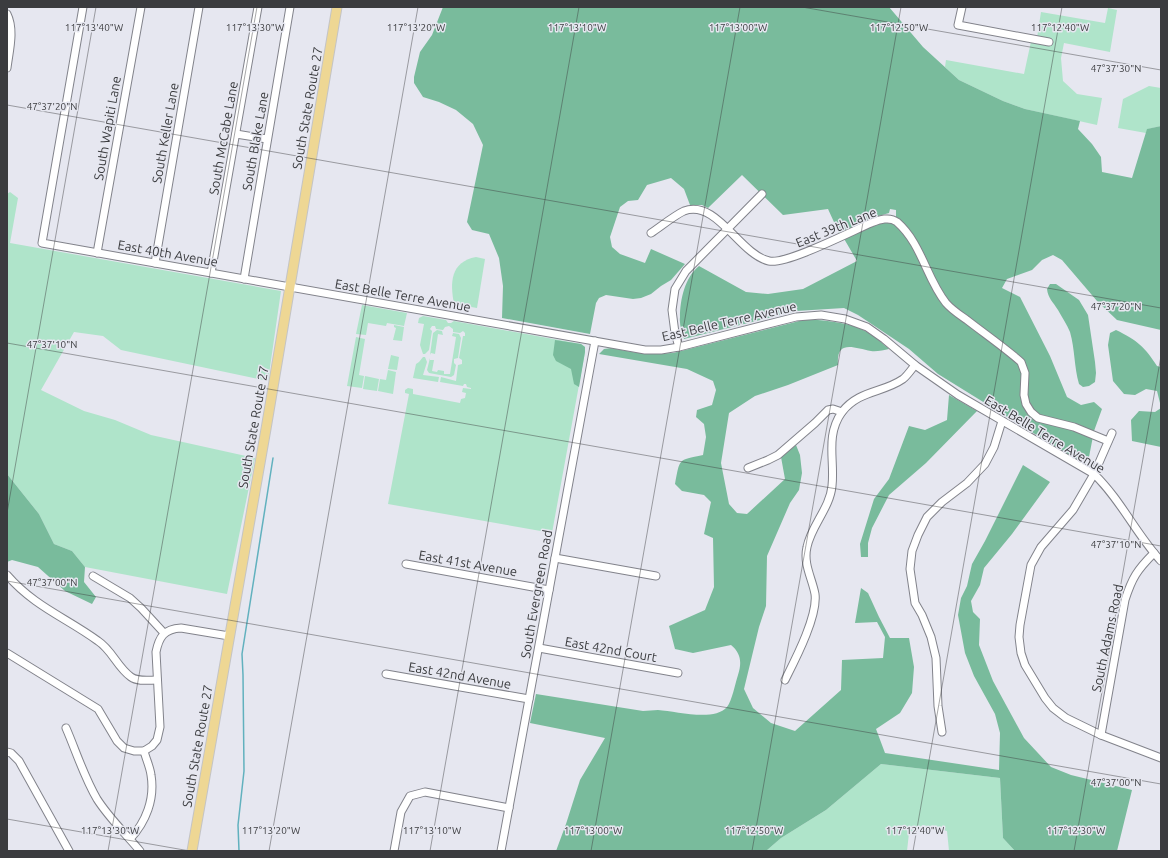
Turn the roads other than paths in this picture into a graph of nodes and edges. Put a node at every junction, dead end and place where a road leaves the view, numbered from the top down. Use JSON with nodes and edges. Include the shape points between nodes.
{"nodes":[{"id":1,"x":83,"y":7,"type":"edge"},
{"id":2,"x":141,"y":7,"type":"edge"},
{"id":3,"x":199,"y":7,"type":"edge"},
{"id":4,"x":258,"y":7,"type":"edge"},
{"id":5,"x":290,"y":7,"type":"edge"},
{"id":6,"x":337,"y":7,"type":"edge"},
{"id":7,"x":962,"y":7,"type":"edge"},
{"id":8,"x":7,"y":14,"type":"edge"},
{"id":9,"x":1049,"y":42,"type":"dead end"},
{"id":10,"x":7,"y":68,"type":"edge"},
{"id":11,"x":236,"y":134,"type":"junction"},
{"id":12,"x":267,"y":139,"type":"junction"},
{"id":13,"x":762,"y":194,"type":"dead end"},
{"id":14,"x":727,"y":230,"type":"junction"},
{"id":15,"x":651,"y":233,"type":"dead end"},
{"id":16,"x":98,"y":253,"type":"junction"},
{"id":17,"x":155,"y":263,"type":"junction"},
{"id":18,"x":211,"y":273,"type":"junction"},
{"id":19,"x":244,"y":279,"type":"junction"},
{"id":20,"x":290,"y":287,"type":"junction"},
{"id":21,"x":595,"y":342,"type":"junction"},
{"id":22,"x":679,"y":347,"type":"junction"},
{"id":23,"x":915,"y":365,"type":"junction"},
{"id":24,"x":842,"y":412,"type":"junction"},
{"id":25,"x":1002,"y":421,"type":"junction"},
{"id":26,"x":1112,"y":433,"type":"dead end"},
{"id":27,"x":1108,"y":441,"type":"junction"},
{"id":28,"x":748,"y":468,"type":"dead end"},
{"id":29,"x":1094,"y":474,"type":"junction"},
{"id":30,"x":1154,"y":554,"type":"junction"},
{"id":31,"x":555,"y":558,"type":"junction"},
{"id":32,"x":1161,"y":562,"type":"edge"},
{"id":33,"x":406,"y":564,"type":"dead end"},
{"id":34,"x":7,"y":574,"type":"edge"},
{"id":35,"x":93,"y":576,"type":"dead end"},
{"id":36,"x":656,"y":576,"type":"dead end"},
{"id":37,"x":549,"y":590,"type":"junction"},
{"id":38,"x":164,"y":633,"type":"junction"},
{"id":39,"x":229,"y":636,"type":"junction"},
{"id":40,"x":539,"y":648,"type":"junction"},
{"id":41,"x":7,"y":653,"type":"edge"},
{"id":42,"x":678,"y":673,"type":"dead end"},
{"id":43,"x":386,"y":674,"type":"dead end"},
{"id":44,"x":158,"y":680,"type":"junction"},
{"id":45,"x":785,"y":680,"type":"dead end"},
{"id":46,"x":529,"y":699,"type":"junction"},
{"id":47,"x":66,"y":728,"type":"dead end"},
{"id":48,"x":942,"y":732,"type":"dead end"},
{"id":49,"x":1100,"y":735,"type":"junction"},
{"id":50,"x":144,"y":751,"type":"junction"},
{"id":51,"x":7,"y":752,"type":"edge"},
{"id":52,"x":1161,"y":758,"type":"edge"},
{"id":53,"x":509,"y":808,"type":"junction"},
{"id":54,"x":130,"y":839,"type":"junction"},
{"id":55,"x":69,"y":851,"type":"edge"},
{"id":56,"x":140,"y":851,"type":"edge"},
{"id":57,"x":192,"y":851,"type":"edge"},
{"id":58,"x":394,"y":851,"type":"edge"},
{"id":59,"x":501,"y":851,"type":"edge"}],
"edges":[{"from":1,"to":16,"type":"street","name":"East 40th Avenue","via":[[42,243]]},
{"from":2,"to":16,"type":"street","name":"South Wapiti Lane"},
{"from":3,"to":17,"type":"street","name":"South Keller Lane"},
{"from":4,"to":11,"type":"street","name":"South McCabe Lane"},
{"from":5,"to":12,"type":"street","name":"South Blake Lane"},
{"from":6,"to":20,"type":"main road","name":"South State Route 27"},
{"from":7,"to":9,"type":"street","via":[[958,26]]},
{"from":8,"to":10,"type":"street","via":[[10,28]]},
{"from":11,"to":12,"type":"street"},
{"from":11,"to":18,"type":"street","name":"South McCabe Lane"},
{"from":12,"to":19,"type":"street","name":"South Blake Lane"},
{"from":13,"to":14,"type":"street"},
{"from":14,"to":15,"type":"street","name":"East 39th Lane","via":[[709,213],[697,209],[684,211]]},
{"from":14,"to":22,"type":"street","via":[[686,271],[675,289],[672,310]]},
{"from":14,"to":27,"type":"street","name":"East 39th Lane","via":[[754,255],[770,262],[788,260],[871,223],[892,219],[917,247],[931,280],[947,304],[1021,362],[1025,373],[1024,395],[1031,412],[1038,418],[1074,427]]},
{"from":16,"to":17,"type":"street","name":"East 40th Avenue"},
{"from":17,"to":18,"type":"street","name":"East 40th Avenue"},
{"from":18,"to":19,"type":"street","name":"East 40th Avenue"},
{"from":19,"to":20,"type":"street","name":"East 40th Avenue"},
{"from":20,"to":21,"type":"street","name":"East Belle Terre Avenue"},
{"from":20,"to":39,"type":"main road","name":"South State Route 27"},
{"from":21,"to":22,"type":"street","name":"East Belle Terre Avenue","via":[[645,350]]},
{"from":21,"to":31,"type":"street","name":"South Evergreen Road"},
{"from":22,"to":23,"type":"street","name":"East Belle Terre Avenue","via":[[796,317],[821,315],[846,319],[867,327]]},
{"from":23,"to":24,"type":"street","via":[[903,379],[854,400]]},
{"from":23,"to":25,"type":"street","name":"East Belle Terre Avenue"},
{"from":24,"to":28,"type":"street","via":[[828,410],[778,455]]},
{"from":24,"to":45,"type":"street","via":[[832,437],[832,487],[808,541],[805,560],[815,594],[815,604]]},
{"from":25,"to":29,"type":"street","name":"East Belle Terre Avenue"},
{"from":25,"to":48,"type":"street","via":[[994,447],[985,464],[928,517],[912,551],[910,569],[915,603],[931,637],[936,658]]},
{"from":26,"to":27,"type":"street"},
{"from":27,"to":29,"type":"street"},
{"from":29,"to":30,"type":"street","name":"East Belle Terre Avenue","via":[[1107,486]]},
{"from":29,"to":49,"type":"street","via":[[1073,510],[1033,560],[1026,586],[1019,637],[1025,665],[1053,708],[1066,718]]},
{"from":30,"to":32,"type":"street","name":"East Belle Terre Avenue"},
{"from":30,"to":49,"type":"street","name":"South Adams Road","via":[[1140,567],[1125,600]]},
{"from":31,"to":36,"type":"street"},
{"from":31,"to":37,"type":"street","name":"South Evergreen Road"},
{"from":33,"to":37,"type":"street","name":"East 41st Avenue"},
{"from":34,"to":44,"type":"street","via":[[34,601],[99,641],[132,678],[141,681]]},
{"from":35,"to":38,"type":"street","via":[[130,598]]},
{"from":37,"to":40,"type":"street","name":"South Evergreen Road"},
{"from":38,"to":39,"type":"street","via":[[181,628]]},
{"from":38,"to":44,"type":"street","via":[[158,641],[156,652]]},
{"from":39,"to":57,"type":"main road","name":"South State Route 27"},
{"from":40,"to":42,"type":"street","name":"East 42nd Court"},
{"from":40,"to":46,"type":"street","name":"South Evergreen Road"},
{"from":41,"to":50,"type":"street","via":[[98,709],[124,748]]},
{"from":43,"to":46,"type":"street","name":"East 42nd Avenue"},
{"from":44,"to":50,"type":"street","via":[[160,727],[157,740]]},
{"from":46,"to":53,"type":"street","name":"South Evergreen Road"},
{"from":47,"to":54,"type":"street","via":[[97,798]]},
{"from":49,"to":52,"type":"street"},
{"from":50,"to":54,"type":"street","via":[[151,775],[152,796],[147,815]]},
{"from":51,"to":55,"type":"street","via":[[19,761]]},
{"from":53,"to":58,"type":"street","via":[[425,792],[410,796],[401,812]]},
{"from":53,"to":59,"type":"street","name":"South Evergreen Road"},
{"from":54,"to":56,"type":"street"}]}
